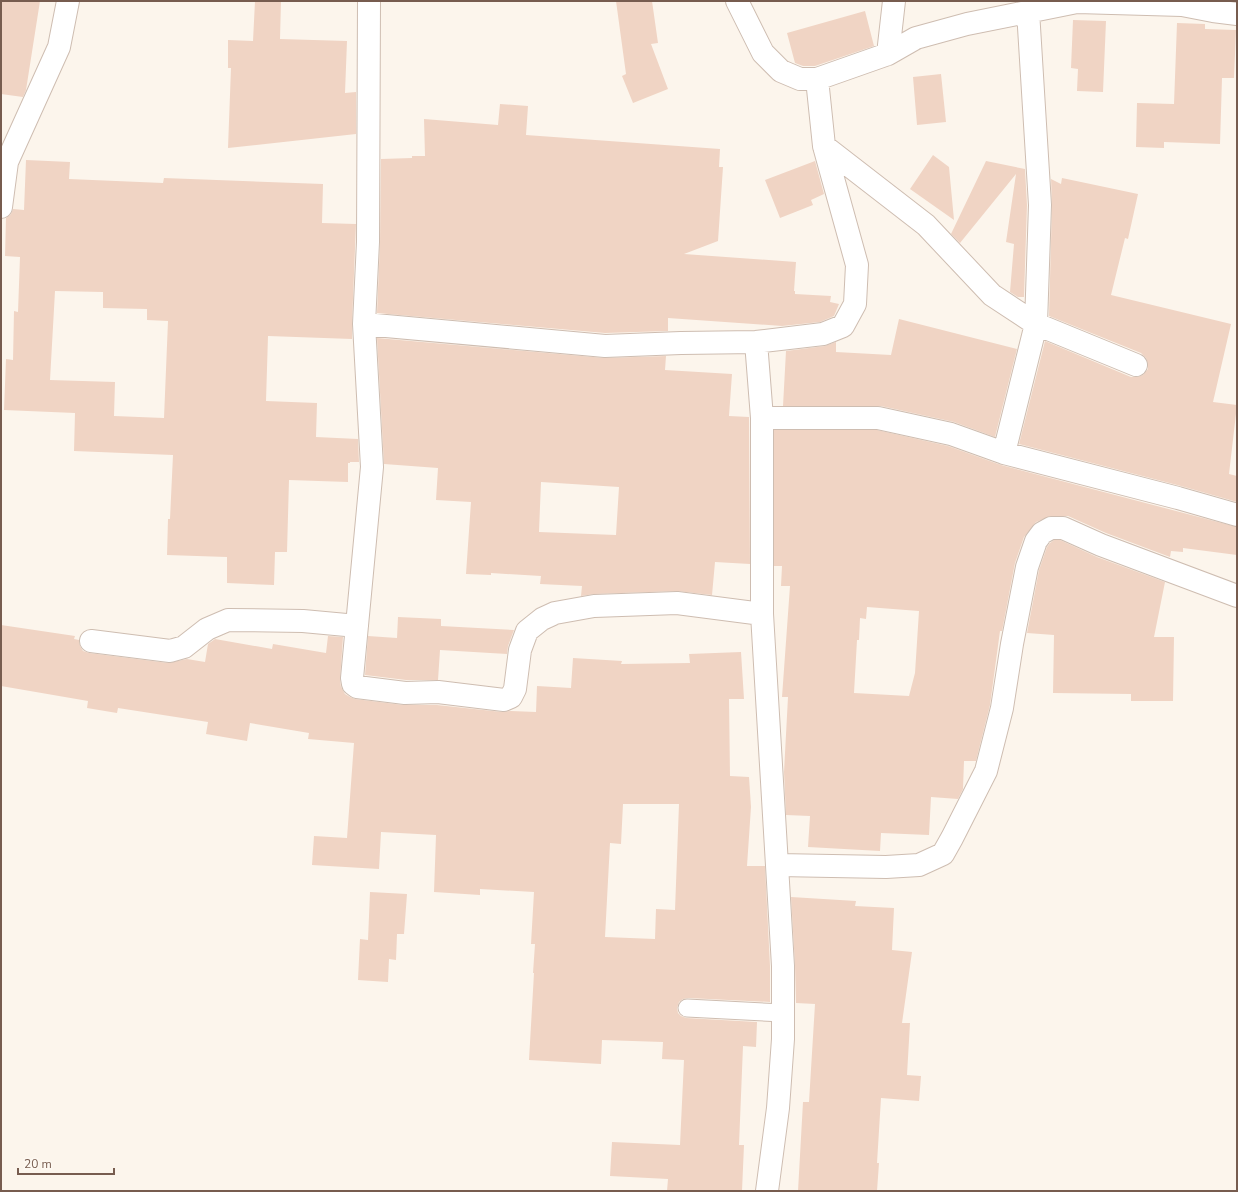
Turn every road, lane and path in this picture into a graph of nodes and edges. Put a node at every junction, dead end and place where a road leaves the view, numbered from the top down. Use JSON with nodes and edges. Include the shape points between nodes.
{"nodes":[{"id":1,"x":68,"y":1,"type":"edge"},
{"id":2,"x":369,"y":1,"type":"edge"},
{"id":3,"x":737,"y":1,"type":"edge"},
{"id":4,"x":894,"y":1,"type":"edge"},
{"id":5,"x":1216,"y":6,"type":"edge"},
{"id":6,"x":1028,"y":12,"type":"junction"},
{"id":7,"x":1237,"y":14,"type":"edge"},
{"id":8,"x":888,"y":54,"type":"junction"},
{"id":9,"x":817,"y":79,"type":"junction"},
{"id":10,"x":824,"y":146,"type":"junction"},
{"id":11,"x":4,"y":161,"type":"edge"},
{"id":12,"x":1,"y":207,"type":"edge"},
{"id":13,"x":364,"y":324,"type":"junction"},
{"id":14,"x":1036,"y":324,"type":"junction"},
{"id":15,"x":756,"y":342,"type":"junction"},
{"id":16,"x":1136,"y":365,"type":"dead end"},
{"id":17,"x":762,"y":418,"type":"junction"},
{"id":18,"x":1004,"y":453,"type":"junction"},
{"id":19,"x":1237,"y":515,"type":"edge"},
{"id":20,"x":1237,"y":596,"type":"edge"},
{"id":21,"x":762,"y":614,"type":"junction"},
{"id":22,"x":357,"y":626,"type":"junction"},
{"id":23,"x":91,"y":641,"type":"dead end"},
{"id":24,"x":778,"y":865,"type":"junction"},
{"id":25,"x":686,"y":1008,"type":"dead end"},
{"id":26,"x":783,"y":1013,"type":"junction"},
{"id":27,"x":767,"y":1191,"type":"edge"}],
"edges":[{"from":1,"to":11,"type":"street","via":[[59,47]]},
{"from":2,"to":13,"type":"street","via":[[368,242]]},
{"from":3,"to":9,"type":"street","via":[[763,53],[782,71],[800,79]]},
{"from":4,"to":8,"type":"street"},
{"from":5,"to":6,"type":"street","via":[[1077,2]]},
{"from":5,"to":7,"type":"street"},
{"from":6,"to":8,"type":"street","via":[[967,24],[916,38]]},
{"from":6,"to":14,"type":"street","via":[[1040,205]]},
{"from":8,"to":9,"type":"street"},
{"from":9,"to":10,"type":"street"},
{"from":10,"to":14,"type":"street","via":[[926,225],[992,294]]},
{"from":10,"to":15,"type":"street","via":[[857,265],[855,304],[843,326],[823,334]]},
{"from":11,"to":12,"type":"street"},
{"from":13,"to":15,"type":"street","via":[[605,346]]},
{"from":13,"to":22,"type":"street","via":[[372,467]]},
{"from":14,"to":16,"type":"street"},
{"from":14,"to":18,"type":"street"},
{"from":15,"to":17,"type":"street"},
{"from":17,"to":18,"type":"street","via":[[878,418],[951,434]]},
{"from":17,"to":21,"type":"street"},
{"from":18,"to":19,"type":"street"},
{"from":20,"to":24,"type":"street","via":[[1101,546],[1063,528],[1051,528],[1042,533],[1036,541],[1027,567],[1002,708],[986,771],[943,854],[919,865]]},
{"from":21,"to":22,"type":"street","via":[[677,604],[594,606],[555,613],[527,631],[520,650],[515,689],[511,696],[504,700],[438,692],[405,693],[357,687],[353,684],[352,678]]},
{"from":21,"to":24,"type":"street"},
{"from":22,"to":23,"type":"street","via":[[303,621],[228,620],[207,629],[184,647],[170,651]]},
{"from":24,"to":26,"type":"street"},
{"from":25,"to":26,"type":"lane"},
{"from":26,"to":27,"type":"street","via":[[778,1108]]}]}
